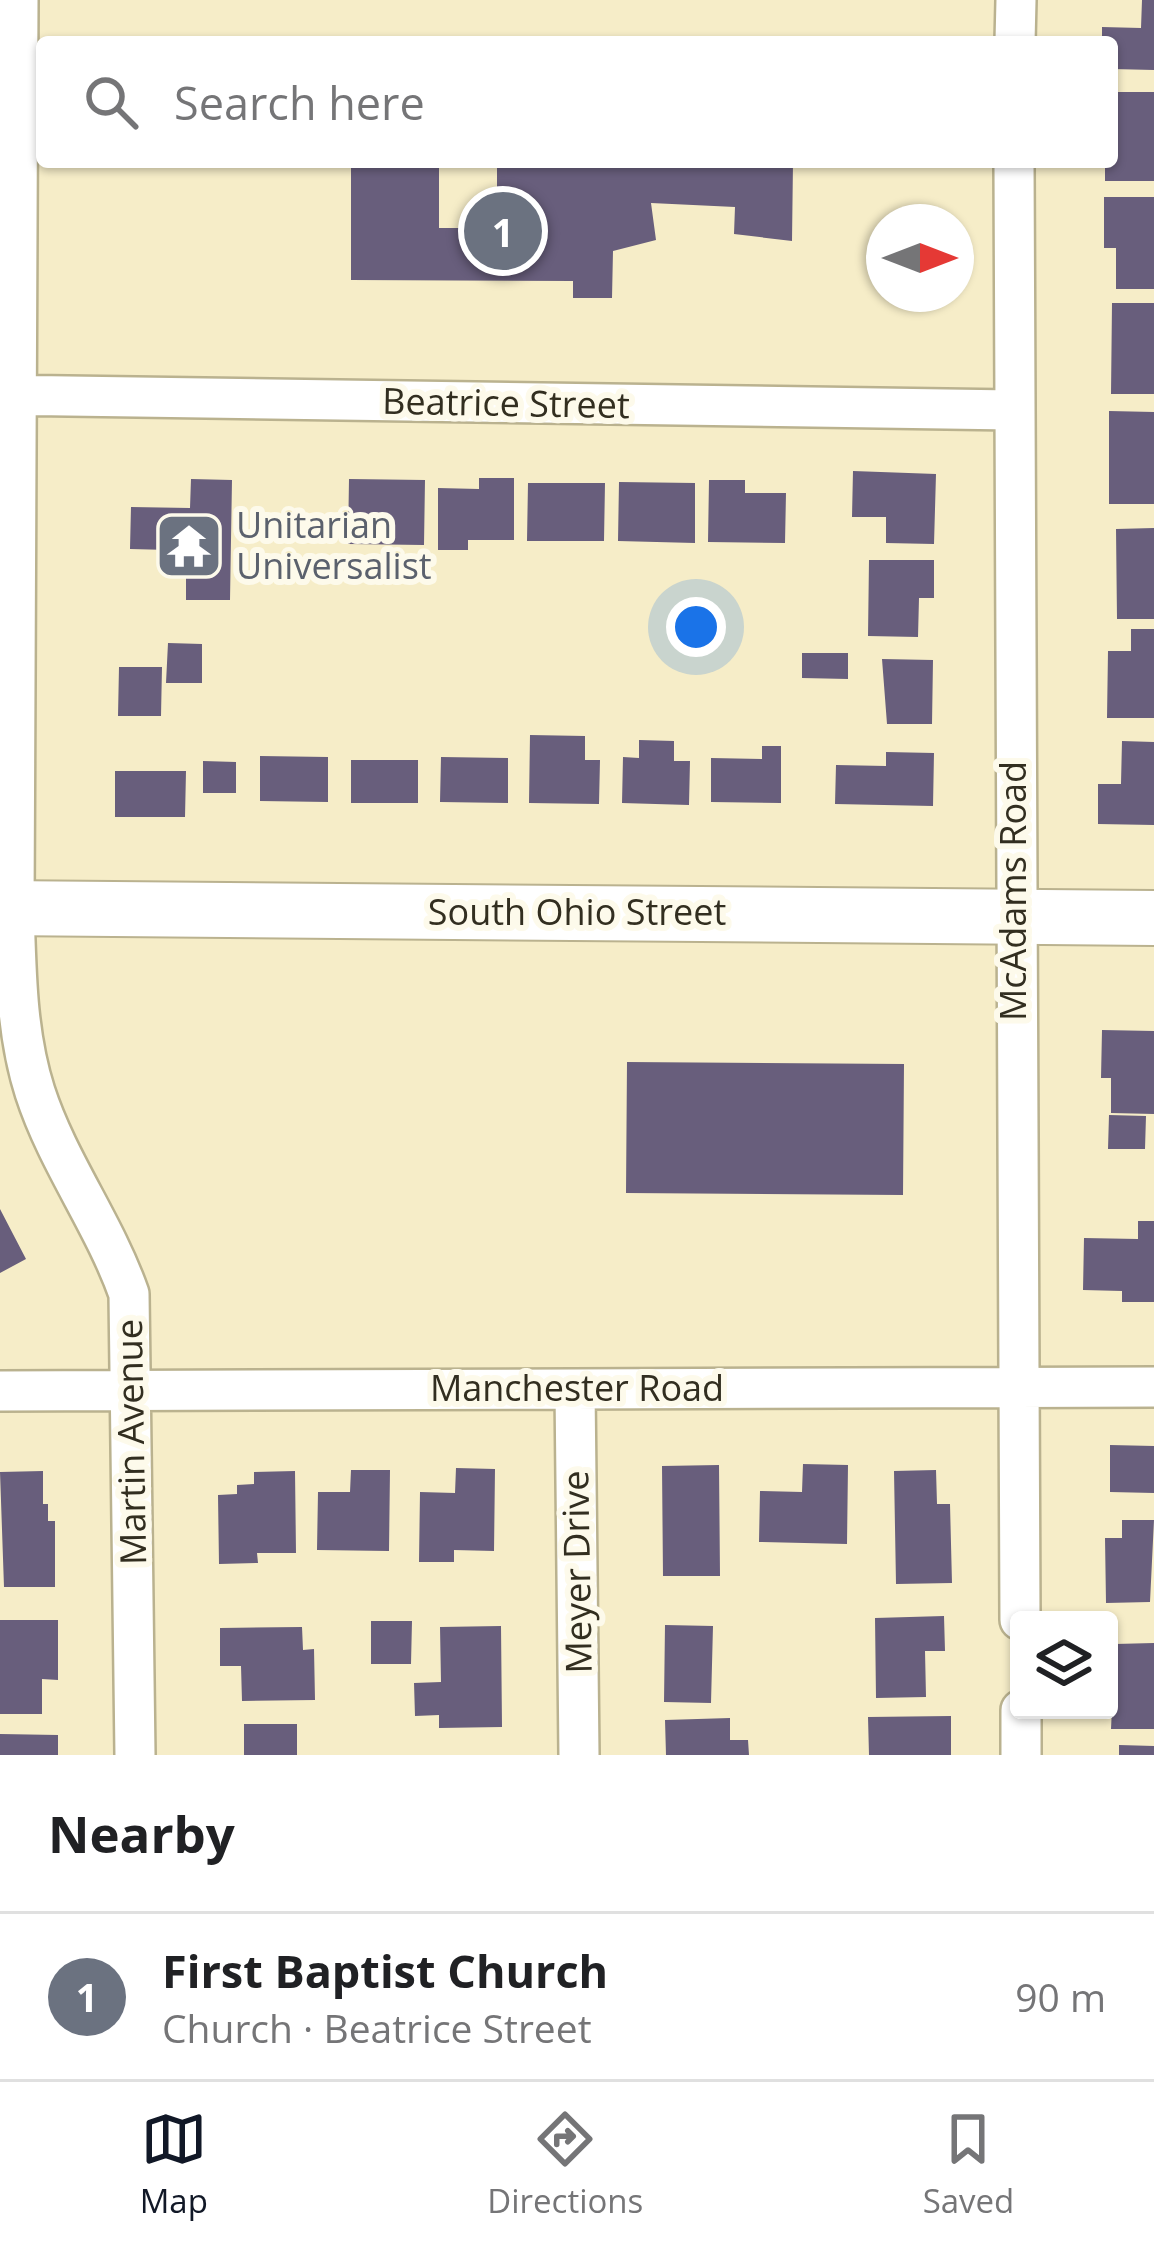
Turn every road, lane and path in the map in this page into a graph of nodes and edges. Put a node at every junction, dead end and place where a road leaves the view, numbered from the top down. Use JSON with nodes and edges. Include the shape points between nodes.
{"nodes":[{"id":1,"x":18,"y":0,"type":"edge"},
{"id":2,"x":1016,"y":0,"type":"edge"},
{"id":3,"x":1016,"y":36,"type":"edge"},
{"id":4,"x":1015,"y":168,"type":"edge"},
{"id":5,"x":8,"y":395,"type":"edge"},
{"id":6,"x":1012,"y":410,"type":"junction"},
{"id":7,"x":7,"y":908,"type":"edge"},
{"id":8,"x":1013,"y":916,"type":"junction"},
{"id":9,"x":1154,"y":918,"type":"edge"},
{"id":10,"x":1018,"y":1386,"type":"junction"},
{"id":11,"x":1154,"y":1387,"type":"edge"},
{"id":12,"x":575,"y":1389,"type":"junction"},
{"id":13,"x":132,"y":1390,"type":"junction"},
{"id":14,"x":0,"y":1391,"type":"edge"},
{"id":15,"x":1020,"y":1611,"type":"edge"},
{"id":16,"x":1021,"y":1719,"type":"edge"},
{"id":17,"x":135,"y":1755,"type":"edge"},
{"id":18,"x":579,"y":1755,"type":"edge"},
{"id":19,"x":1021,"y":1755,"type":"edge"}],
"edges":[{"from":1,"to":5,"type":"street","name":"Martin Avenue"},
{"from":2,"to":3,"type":"street"},
{"from":4,"to":6,"type":"street","name":"McAdams Road"},
{"from":5,"to":6,"type":"street","name":"Beatrice Street"},
{"from":5,"to":7,"type":"street","name":"Martin Avenue"},
{"from":6,"to":8,"type":"street","name":"McAdams Road"},
{"from":7,"to":8,"type":"main road","name":"South Ohio Street"},
{"from":7,"to":13,"type":"street","name":"Martin Avenue","via":[[35,1091],[129,1294]]},
{"from":8,"to":9,"type":"main road","name":"South Ohio Street"},
{"from":8,"to":10,"type":"street","name":"McAdams Road"},
{"from":10,"to":11,"type":"street","name":"Manchester Road"},
{"from":10,"to":12,"type":"street","name":"Manchester Road"},
{"from":10,"to":15,"type":"street","name":"McAdams Road"},
{"from":12,"to":13,"type":"street","name":"Manchester Road"},
{"from":12,"to":18,"type":"street","name":"Meyer Drive"},
{"from":13,"to":14,"type":"street","name":"Manchester Road"},
{"from":13,"to":17,"type":"street","name":"Martin Avenue"},
{"from":16,"to":19,"type":"street"}]}
